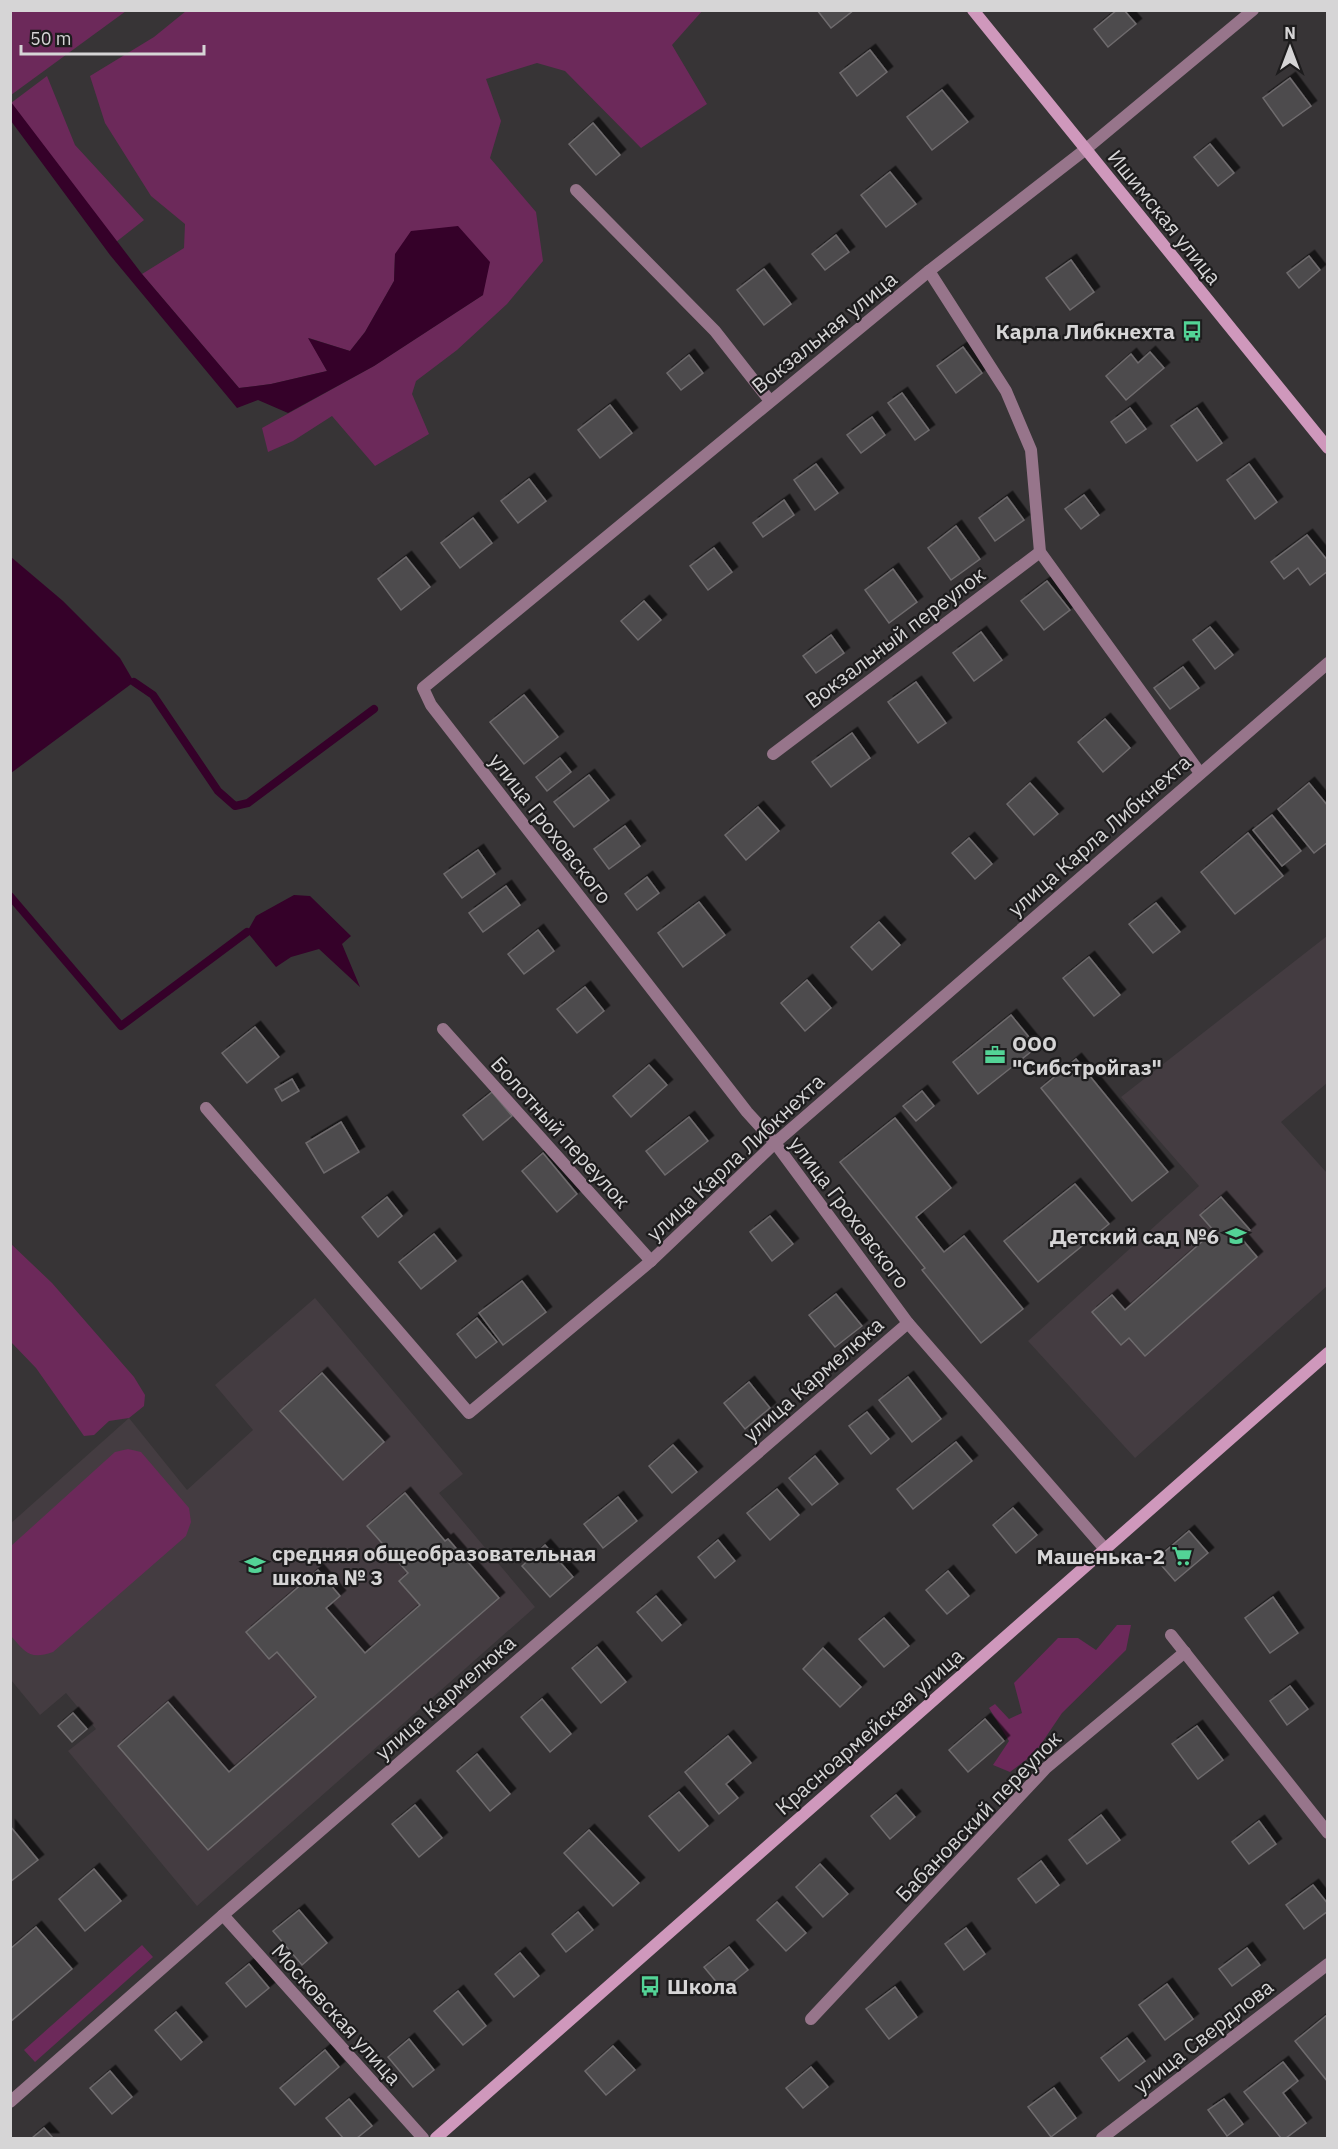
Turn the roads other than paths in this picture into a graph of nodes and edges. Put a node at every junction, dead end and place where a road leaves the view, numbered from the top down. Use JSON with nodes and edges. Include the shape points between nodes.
{"nodes":[{"id":1,"x":974,"y":10,"type":"edge"},
{"id":2,"x":1253,"y":10,"type":"edge"},
{"id":3,"x":1086,"y":149,"type":"junction"},
{"id":4,"x":576,"y":190,"type":"dead end"},
{"id":5,"x":929,"y":271,"type":"junction"},
{"id":6,"x":770,"y":401,"type":"junction"},
{"id":7,"x":1328,"y":448,"type":"edge"},
{"id":8,"x":1040,"y":552,"type":"junction"},
{"id":9,"x":1328,"y":663,"type":"edge"},
{"id":10,"x":423,"y":688,"type":"joint"},
{"id":11,"x":773,"y":754,"type":"dead end"},
{"id":12,"x":1200,"y":773,"type":"junction"},
{"id":13,"x":442,"y":1029,"type":"dead end"},
{"id":14,"x":206,"y":1108,"type":"dead end"},
{"id":15,"x":775,"y":1143,"type":"junction"},
{"id":16,"x":651,"y":1261,"type":"junction"},
{"id":17,"x":908,"y":1323,"type":"junction"},
{"id":18,"x":1328,"y":1353,"type":"edge"},
{"id":19,"x":1105,"y":1549,"type":"junction"},
{"id":20,"x":1171,"y":1635,"type":"dead end"},
{"id":21,"x":1185,"y":1652,"type":"junction"},
{"id":22,"x":1328,"y":1833,"type":"edge"},
{"id":23,"x":223,"y":1915,"type":"junction"},
{"id":24,"x":1328,"y":1964,"type":"edge"},
{"id":25,"x":811,"y":2019,"type":"dead end"},
{"id":26,"x":10,"y":2102,"type":"edge"},
{"id":27,"x":423,"y":2139,"type":"edge"},
{"id":28,"x":436,"y":2139,"type":"edge"},
{"id":29,"x":1102,"y":2139,"type":"edge"}],
"edges":[{"from":1,"to":3,"type":"main road","name":"Ишимская улица"},
{"from":2,"to":3,"type":"street","name":"Вокзальная улица"},
{"from":3,"to":5,"type":"street","name":"Вокзальная улица"},
{"from":3,"to":7,"type":"main road","name":"Ишимская улица"},
{"from":4,"to":6,"type":"street","via":[[715,331]]},
{"from":5,"to":6,"type":"street","name":"Вокзальная улица"},
{"from":5,"to":8,"type":"street","via":[[1005,391],[1031,450]]},
{"from":6,"to":10,"type":"street","name":"Вокзальная улица"},
{"from":8,"to":11,"type":"street","name":"Вокзальный переулок"},
{"from":8,"to":12,"type":"street"},
{"from":9,"to":12,"type":"street","name":"улица Карла Либкнехта"},
{"from":10,"to":15,"type":"street","name":"улица Гроховского","via":[[431,705]]},
{"from":12,"to":15,"type":"street","name":"улица Карла Либкнехта"},
{"from":13,"to":16,"type":"street","name":"Болотный переулок"},
{"from":14,"to":16,"type":"street","name":"улица Карла Либкнехта","via":[[470,1413]]},
{"from":15,"to":16,"type":"street","name":"улица Карла Либкнехта"},
{"from":15,"to":17,"type":"street","name":"улица Гроховского"},
{"from":17,"to":19,"type":"street","name":"улица Гроховского"},
{"from":17,"to":23,"type":"street","name":"улица Кармелюка"},
{"from":18,"to":19,"type":"main road","name":"Красноармейская улица"},
{"from":19,"to":28,"type":"main road","name":"Красноармейская улица"},
{"from":20,"to":21,"type":"street"},
{"from":21,"to":22,"type":"street"},
{"from":21,"to":25,"type":"street","name":"Бабановский переулок","via":[[1046,1768]]},
{"from":23,"to":26,"type":"street","name":"улица Кармелюка"},
{"from":23,"to":27,"type":"street","name":"Московская улица"},
{"from":24,"to":29,"type":"street","name":"улица Свердлова"}]}
